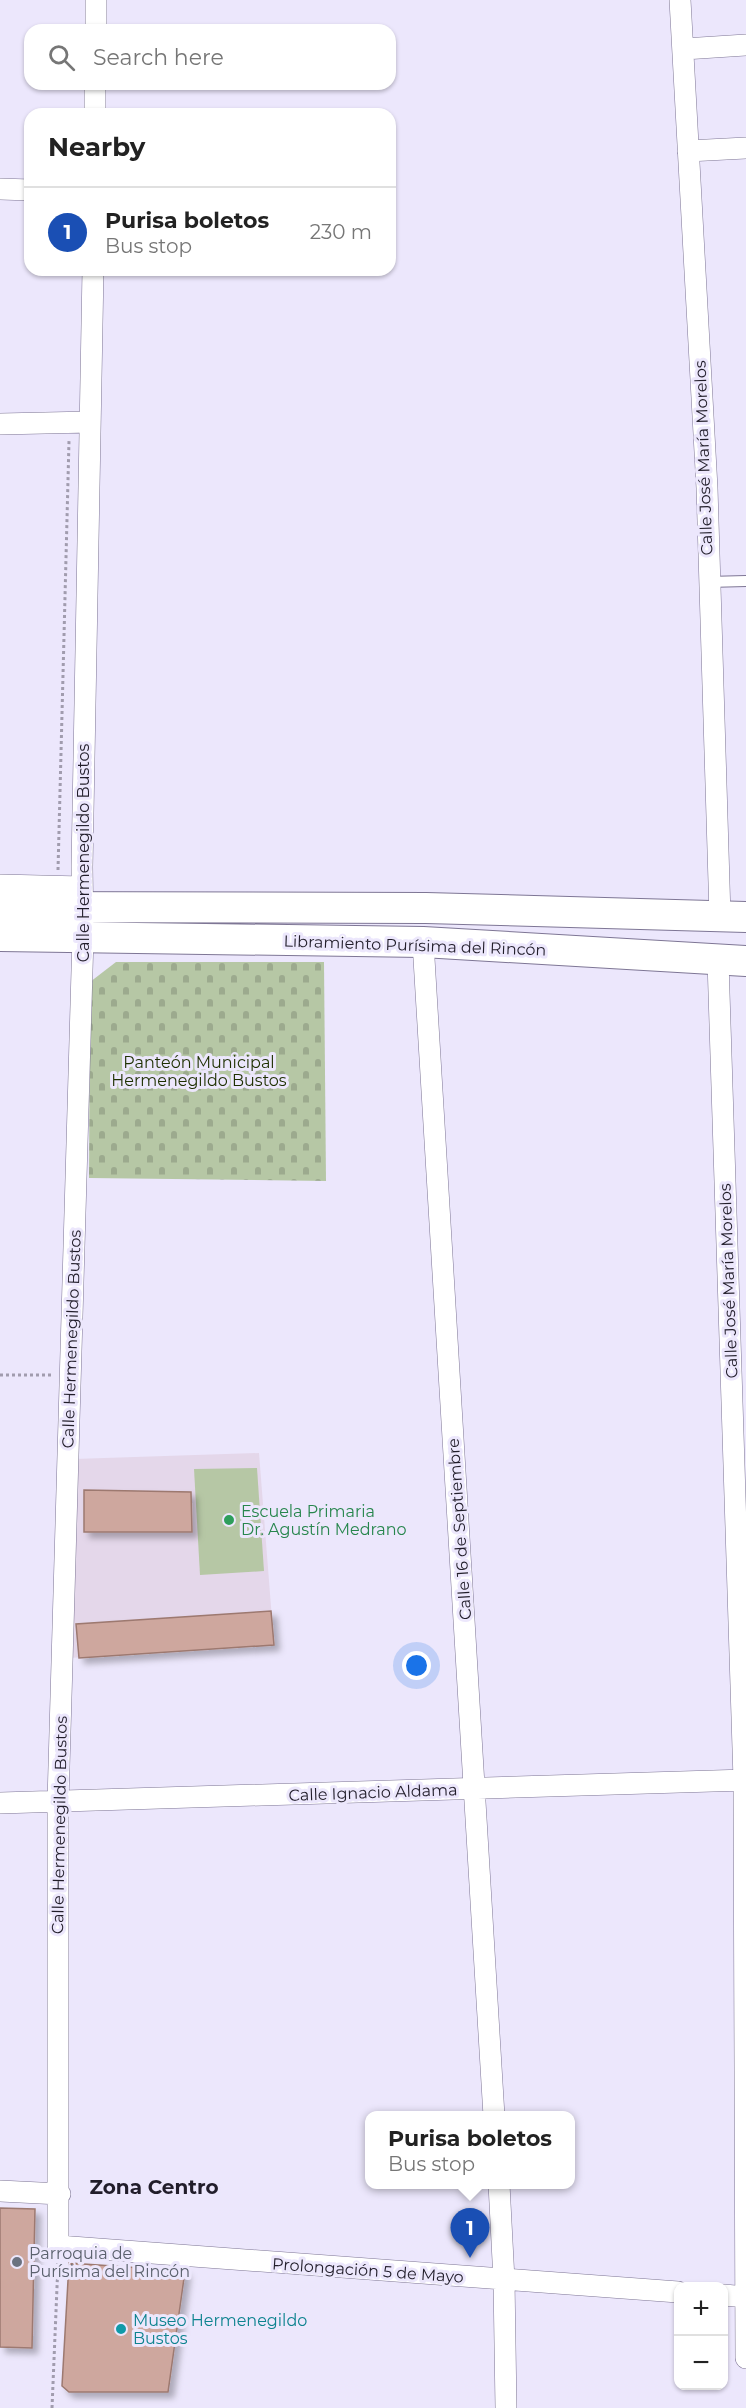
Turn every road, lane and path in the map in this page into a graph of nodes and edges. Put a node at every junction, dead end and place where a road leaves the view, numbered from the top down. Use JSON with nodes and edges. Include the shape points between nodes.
{"nodes":[{"id":1,"x":96,"y":0,"type":"edge"},
{"id":2,"x":680,"y":0,"type":"edge"},
{"id":3,"x":96,"y":24,"type":"edge"},
{"id":4,"x":746,"y":45,"type":"edge"},
{"id":5,"x":684,"y":49,"type":"junction"},
{"id":6,"x":95,"y":90,"type":"edge"},
{"id":7,"x":95,"y":108,"type":"edge"},
{"id":8,"x":746,"y":148,"type":"edge"},
{"id":9,"x":688,"y":152,"type":"junction"},
{"id":10,"x":0,"y":189,"type":"edge"},
{"id":11,"x":24,"y":190,"type":"edge"},
{"id":12,"x":92,"y":276,"type":"edge"},
{"id":13,"x":79,"y":421,"type":"junction"},
{"id":14,"x":0,"y":424,"type":"edge"},
{"id":15,"x":746,"y":581,"type":"edge"},
{"id":16,"x":708,"y":582,"type":"junction"},
{"id":17,"x":0,"y":885,"type":"edge"},
{"id":18,"x":58,"y":886,"type":"junction"},
{"id":19,"x":83,"y":896,"type":"junction"},
{"id":20,"x":0,"y":908,"type":"edge"},
{"id":21,"x":733,"y":917,"type":"edge"},
{"id":22,"x":0,"y":936,"type":"edge"},
{"id":23,"x":83,"y":936,"type":"junction"},
{"id":24,"x":423,"y":942,"type":"junction"},
{"id":25,"x":732,"y":961,"type":"edge"},
{"id":26,"x":0,"y":1375,"type":"edge"},
{"id":27,"x":70,"y":1375,"type":"junction"},
{"id":28,"x":745,"y":1780,"type":"edge"},
{"id":29,"x":475,"y":1789,"type":"junction"},
{"id":30,"x":58,"y":1801,"type":"junction"},
{"id":31,"x":0,"y":1803,"type":"edge"},
{"id":32,"x":494,"y":2111,"type":"edge"},
{"id":33,"x":499,"y":2189,"type":"edge"},
{"id":34,"x":0,"y":2191,"type":"edge"},
{"id":35,"x":60,"y":2194,"type":"junction"},
{"id":36,"x":58,"y":2246,"type":"junction"},
{"id":37,"x":504,"y":2280,"type":"junction"},
{"id":38,"x":674,"y":2292,"type":"edge"},
{"id":39,"x":728,"y":2295,"type":"edge"},
{"id":40,"x":745,"y":2297,"type":"edge"},
{"id":41,"x":746,"y":2358,"type":"edge"},
{"id":42,"x":52,"y":2408,"type":"edge"},
{"id":43,"x":506,"y":2408,"type":"edge"}],
"edges":[{"from":1,"to":3,"type":"street"},
{"from":2,"to":5,"type":"street","name":"Calle José María Morelos"},
{"from":4,"to":5,"type":"street"},
{"from":5,"to":9,"type":"street","name":"Calle José María Morelos"},
{"from":6,"to":7,"type":"street"},
{"from":8,"to":9,"type":"street"},
{"from":9,"to":16,"type":"street","name":"Calle José María Morelos","via":[[707,488]]},
{"from":10,"to":11,"type":"street"},
{"from":12,"to":13,"type":"street","name":"Calle Hermenegildo Bustos"},
{"from":13,"to":14,"type":"street"},
{"from":13,"to":18,"type":"path","name":"Calle Hermenegildo Bustos"},
{"from":13,"to":19,"type":"street","name":"Calle Hermenegildo Bustos"},
{"from":15,"to":16,"type":"lane"},
{"from":16,"to":21,"type":"street","name":"Calle José María Morelos"},
{"from":17,"to":18,"type":"street"},
{"from":18,"to":19,"type":"street"},
{"from":19,"to":20,"type":"main road","name":"Libramiento Purísima del Rincón"},
{"from":19,"to":21,"type":"main road","name":"Libramiento Purísima del Rincón"},
{"from":19,"to":23,"type":"street","name":"Calle Hermenegildo Bustos"},
{"from":22,"to":23,"type":"main road","name":"Libramiento Purísima del Rincón"},
{"from":23,"to":24,"type":"main road","name":"Libramiento Purísima del Rincón"},
{"from":23,"to":27,"type":"street","name":"Calle Hermenegildo Bustos"},
{"from":24,"to":25,"type":"main road","name":"Libramiento Purísima del Rincón"},
{"from":24,"to":29,"type":"street","name":"Calle 16 de Septiembre"},
{"from":25,"to":28,"type":"street","name":"Calle José María Morelos"},
{"from":26,"to":27,"type":"path"},
{"from":27,"to":30,"type":"street","name":"Calle Hermenegildo Bustos"},
{"from":28,"to":29,"type":"street","name":"Calle Ignacio Aldama"},
{"from":28,"to":40,"type":"street","name":"Calle José María Morelos"},
{"from":29,"to":30,"type":"street","name":"Calle Ignacio Aldama"},
{"from":29,"to":32,"type":"street","name":"Calle 16 de Septiembre"},
{"from":30,"to":31,"type":"street","name":"Calle Ignacio Aldama"},
{"from":30,"to":35,"type":"street","name":"Calle Hermenegildo Bustos"},
{"from":33,"to":37,"type":"street"},
{"from":34,"to":35,"type":"street"},
{"from":35,"to":36,"type":"street","name":"Calle Hermenegildo Bustos"},
{"from":36,"to":37,"type":"street","name":"Prolongación 5 de Mayo"},
{"from":36,"to":42,"type":"path"},
{"from":37,"to":38,"type":"street","name":"Prolongación 5 de Mayo"},
{"from":37,"to":43,"type":"street"},
{"from":39,"to":40,"type":"street"},
{"from":40,"to":41,"type":"street","name":"Calle José María Morelos"}]}
